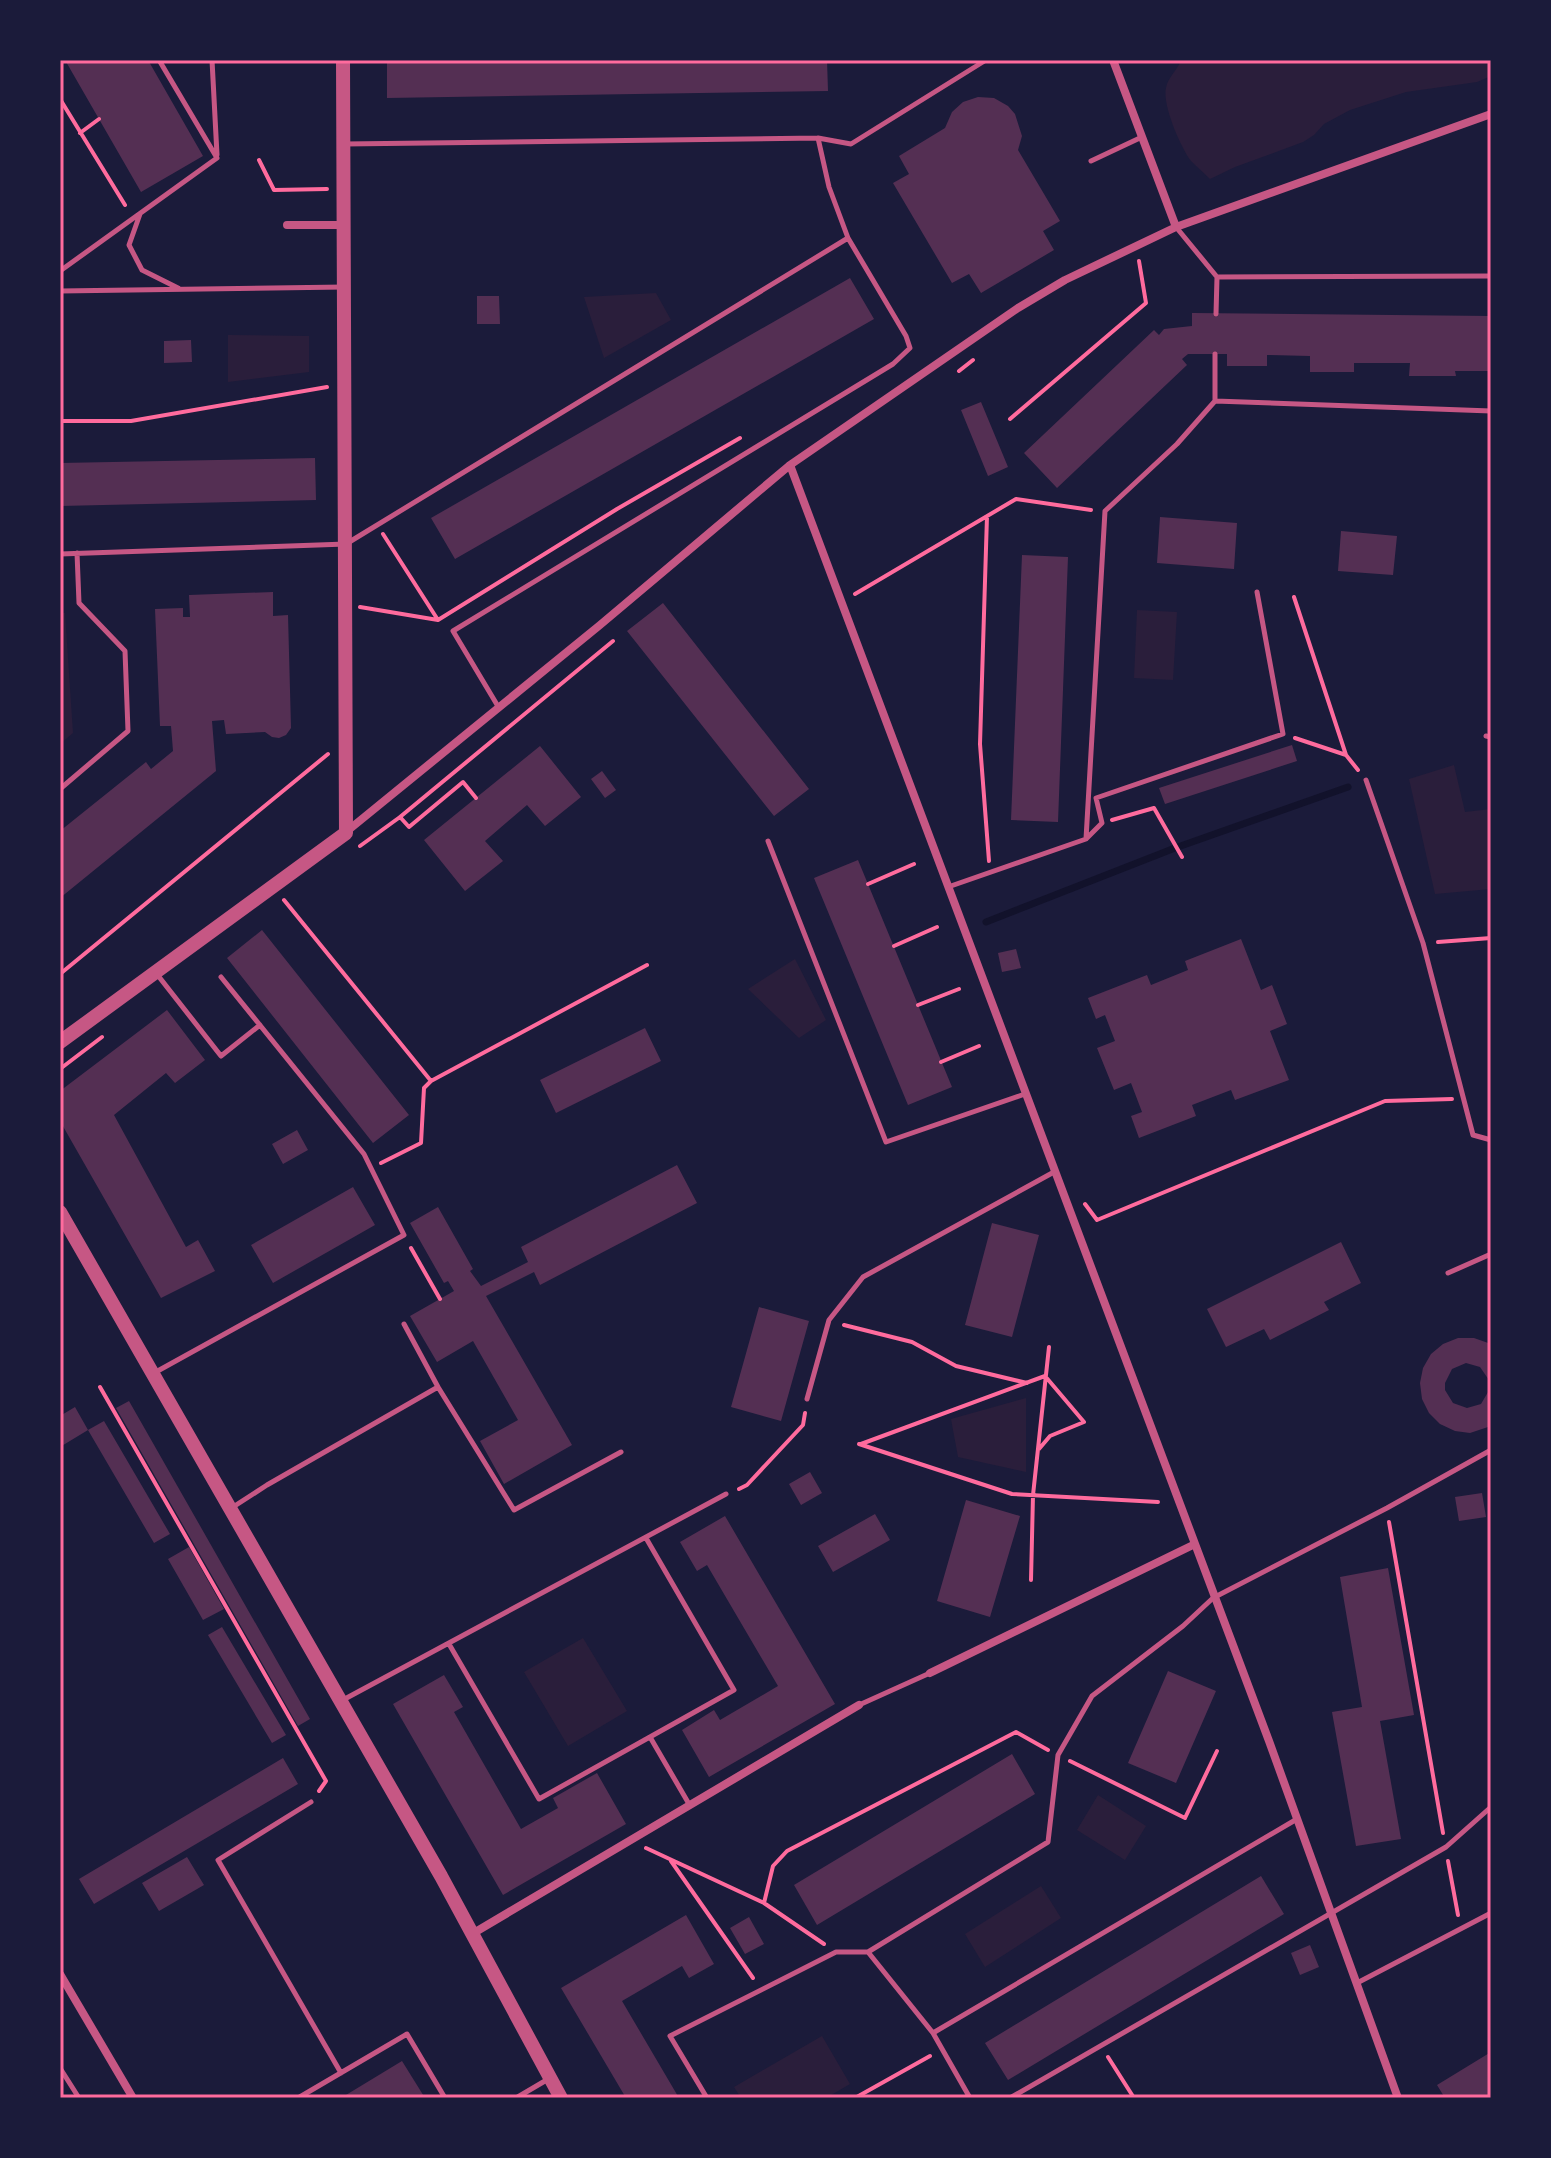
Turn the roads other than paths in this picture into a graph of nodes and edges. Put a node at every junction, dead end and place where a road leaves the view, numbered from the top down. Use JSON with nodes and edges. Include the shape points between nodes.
{"nodes":[{"id":1,"x":159,"y":60,"type":"edge"},
{"id":2,"x":212,"y":60,"type":"edge"},
{"id":3,"x":343,"y":60,"type":"edge"},
{"id":4,"x":986,"y":60,"type":"edge"},
{"id":5,"x":1113,"y":60,"type":"edge"},
{"id":6,"x":1491,"y":114,"type":"edge"},
{"id":7,"x":1142,"y":137,"type":"junction"},
{"id":8,"x":818,"y":138,"type":"junction"},
{"id":9,"x":344,"y":144,"type":"junction"},
{"id":10,"x":217,"y":158,"type":"junction"},
{"id":11,"x":1091,"y":161,"type":"dead end"},
{"id":12,"x":140,"y":213,"type":"junction"},
{"id":13,"x":287,"y":225,"type":"dead end"},
{"id":14,"x":344,"y":225,"type":"junction"},
{"id":15,"x":1176,"y":227,"type":"junction"},
{"id":16,"x":848,"y":238,"type":"junction"},
{"id":17,"x":60,"y":271,"type":"edge"},
{"id":18,"x":1491,"y":276,"type":"edge"},
{"id":19,"x":1217,"y":277,"type":"junction"},
{"id":20,"x":345,"y":287,"type":"junction"},
{"id":21,"x":181,"y":290,"type":"junction"},
{"id":22,"x":60,"y":291,"type":"edge"},
{"id":23,"x":1216,"y":314,"type":"dead end"},
{"id":24,"x":1215,"y":354,"type":"dead end"},
{"id":25,"x":1215,"y":401,"type":"junction"},
{"id":26,"x":1491,"y":411,"type":"edge"},
{"id":27,"x":790,"y":465,"type":"junction"},
{"id":28,"x":346,"y":544,"type":"junction"},
{"id":29,"x":77,"y":553,"type":"junction"},
{"id":30,"x":60,"y":554,"type":"edge"},
{"id":31,"x":1257,"y":592,"type":"dead end"},
{"id":32,"x":499,"y":708,"type":"junction"},
{"id":33,"x":1366,"y":780,"type":"road end"},
{"id":34,"x":60,"y":789,"type":"edge"},
{"id":35,"x":346,"y":833,"type":"junction"},
{"id":36,"x":1086,"y":839,"type":"junction"},
{"id":37,"x":768,"y":841,"type":"dead end"},
{"id":38,"x":948,"y":887,"type":"junction"},
{"id":39,"x":156,"y":972,"type":"junction"},
{"id":40,"x":221,"y":977,"type":"dead end"},
{"id":41,"x":260,"y":1025,"type":"junction"},
{"id":42,"x":60,"y":1042,"type":"edge"},
{"id":43,"x":1025,"y":1094,"type":"junction"},
{"id":44,"x":1491,"y":1140,"type":"edge"},
{"id":45,"x":1054,"y":1172,"type":"junction"},
{"id":46,"x":60,"y":1212,"type":"edge"},
{"id":47,"x":1491,"y":1254,"type":"edge"},
{"id":48,"x":1448,"y":1273,"type":"dead end"},
{"id":49,"x":404,"y":1324,"type":"dead end"},
{"id":50,"x":153,"y":1374,"type":"junction"},
{"id":51,"x":438,"y":1387,"type":"junction"},
{"id":52,"x":807,"y":1399,"type":"road end"},
{"id":53,"x":1491,"y":1450,"type":"edge"},
{"id":54,"x":621,"y":1452,"type":"dead end"},
{"id":55,"x":726,"y":1494,"type":"dead end"},
{"id":56,"x":229,"y":1510,"type":"junction"},
{"id":57,"x":646,"y":1538,"type":"junction"},
{"id":58,"x":1193,"y":1545,"type":"junction"},
{"id":59,"x":1213,"y":1598,"type":"junction"},
{"id":60,"x":449,"y":1644,"type":"junction"},
{"id":61,"x":930,"y":1673,"type":"joint"},
{"id":62,"x":340,"y":1702,"type":"junction"},
{"id":63,"x":859,"y":1705,"type":"joint"},
{"id":64,"x":650,"y":1737,"type":"junction"},
{"id":65,"x":311,"y":1802,"type":"road end"},
{"id":66,"x":689,"y":1804,"type":"junction"},
{"id":67,"x":1491,"y":1807,"type":"edge"},
{"id":68,"x":1297,"y":1819,"type":"junction"},
{"id":69,"x":1491,"y":1913,"type":"edge"},
{"id":70,"x":1331,"y":1914,"type":"junction"},
{"id":71,"x":472,"y":1934,"type":"junction"},
{"id":72,"x":868,"y":1952,"type":"junction"},
{"id":73,"x":60,"y":1974,"type":"edge"},
{"id":74,"x":1357,"y":1984,"type":"junction"},
{"id":75,"x":933,"y":2033,"type":"junction"},
{"id":76,"x":60,"y":2068,"type":"edge"},
{"id":77,"x":341,"y":2073,"type":"junction"},
{"id":78,"x":550,"y":2078,"type":"junction"},
{"id":79,"x":79,"y":2098,"type":"edge"},
{"id":80,"x":133,"y":2098,"type":"edge"},
{"id":81,"x":298,"y":2098,"type":"edge"},
{"id":82,"x":445,"y":2098,"type":"edge"},
{"id":83,"x":516,"y":2098,"type":"edge"},
{"id":84,"x":561,"y":2098,"type":"edge"},
{"id":85,"x":707,"y":2098,"type":"edge"},
{"id":86,"x":970,"y":2098,"type":"edge"},
{"id":87,"x":1010,"y":2098,"type":"edge"},
{"id":88,"x":1398,"y":2098,"type":"edge"}],
"edges":[{"from":1,"to":10,"type":"lane"},
{"from":2,"to":10,"type":"lane"},
{"from":3,"to":9,"type":"street"},
{"from":4,"to":8,"type":"lane","via":[[851,144]]},
{"from":5,"to":7,"type":"street"},
{"from":6,"to":15,"type":"street"},
{"from":7,"to":11,"type":"lane"},
{"from":7,"to":15,"type":"street"},
{"from":8,"to":9,"type":"lane"},
{"from":8,"to":16,"type":"lane"},
{"from":9,"to":14,"type":"street"},
{"from":10,"to":12,"type":"lane"},
{"from":12,"to":17,"type":"lane"},
{"from":12,"to":21,"type":"lane","via":[[129,245],[142,270]]},
{"from":13,"to":14,"type":"street"},
{"from":14,"to":20,"type":"street"},
{"from":15,"to":19,"type":"lane"},
{"from":15,"to":27,"type":"street","via":[[1018,308]]},
{"from":16,"to":28,"type":"lane"},
{"from":16,"to":32,"type":"lane","via":[[910,348],[893,364],[453,631]]},
{"from":18,"to":19,"type":"lane"},
{"from":19,"to":23,"type":"lane"},
{"from":20,"to":21,"type":"lane"},
{"from":20,"to":28,"type":"street"},
{"from":21,"to":22,"type":"lane"},
{"from":24,"to":25,"type":"lane"},
{"from":25,"to":26,"type":"lane"},
{"from":25,"to":36,"type":"lane","via":[[1105,511]]},
{"from":27,"to":32,"type":"street"},
{"from":27,"to":38,"type":"street"},
{"from":28,"to":29,"type":"lane"},
{"from":28,"to":35,"type":"street"},
{"from":29,"to":30,"type":"lane"},
{"from":29,"to":34,"type":"lane","via":[[79,603],[125,651],[128,731]]},
{"from":31,"to":36,"type":"lane","via":[[1283,734],[1096,798],[1102,823]]},
{"from":32,"to":35,"type":"street"},
{"from":33,"to":44,"type":"lane","via":[[1423,943],[1473,1135]]},
{"from":35,"to":39,"type":"street"},
{"from":36,"to":38,"type":"lane"},
{"from":37,"to":43,"type":"lane","via":[[886,1142]]},
{"from":38,"to":43,"type":"street"},
{"from":39,"to":41,"type":"lane","via":[[221,1056]]},
{"from":39,"to":42,"type":"street"},
{"from":40,"to":41,"type":"lane"},
{"from":41,"to":50,"type":"lane","via":[[364,1154],[404,1235]]},
{"from":43,"to":45,"type":"street"},
{"from":45,"to":52,"type":"lane","via":[[863,1277],[829,1320]]},
{"from":45,"to":58,"type":"street"},
{"from":46,"to":50,"type":"street"},
{"from":47,"to":48,"type":"lane"},
{"from":49,"to":51,"type":"lane"},
{"from":50,"to":56,"type":"street"},
{"from":51,"to":54,"type":"lane","via":[[514,1510]]},
{"from":51,"to":56,"type":"lane"},
{"from":53,"to":59,"type":"lane"},
{"from":55,"to":57,"type":"lane"},
{"from":56,"to":62,"type":"street"},
{"from":57,"to":60,"type":"lane"},
{"from":57,"to":64,"type":"lane","via":[[734,1690]]},
{"from":58,"to":59,"type":"street"},
{"from":58,"to":61,"type":"street"},
{"from":59,"to":68,"type":"street"},
{"from":59,"to":72,"type":"lane","via":[[1092,1696],[1058,1755],[1048,1842]]},
{"from":60,"to":62,"type":"lane"},
{"from":60,"to":64,"type":"lane","via":[[539,1799]]},
{"from":61,"to":63,"type":"lane"},
{"from":62,"to":71,"type":"street"},
{"from":63,"to":66,"type":"street"},
{"from":64,"to":66,"type":"lane"},
{"from":65,"to":77,"type":"lane","via":[[218,1860]]},
{"from":66,"to":71,"type":"street"},
{"from":67,"to":70,"type":"lane","via":[[1446,1847]]},
{"from":68,"to":70,"type":"street"},
{"from":68,"to":75,"type":"lane"},
{"from":69,"to":74,"type":"lane"},
{"from":70,"to":74,"type":"street"},
{"from":70,"to":87,"type":"lane"},
{"from":71,"to":78,"type":"street"},
{"from":72,"to":75,"type":"lane"},
{"from":72,"to":85,"type":"lane","via":[[836,1952],[670,2036]]},
{"from":73,"to":80,"type":"street"},
{"from":74,"to":88,"type":"street"},
{"from":75,"to":86,"type":"lane"},
{"from":76,"to":79,"type":"lane"},
{"from":77,"to":81,"type":"lane"},
{"from":77,"to":82,"type":"lane","via":[[407,2034]]},
{"from":78,"to":83,"type":"lane"},
{"from":78,"to":84,"type":"street"}]}
